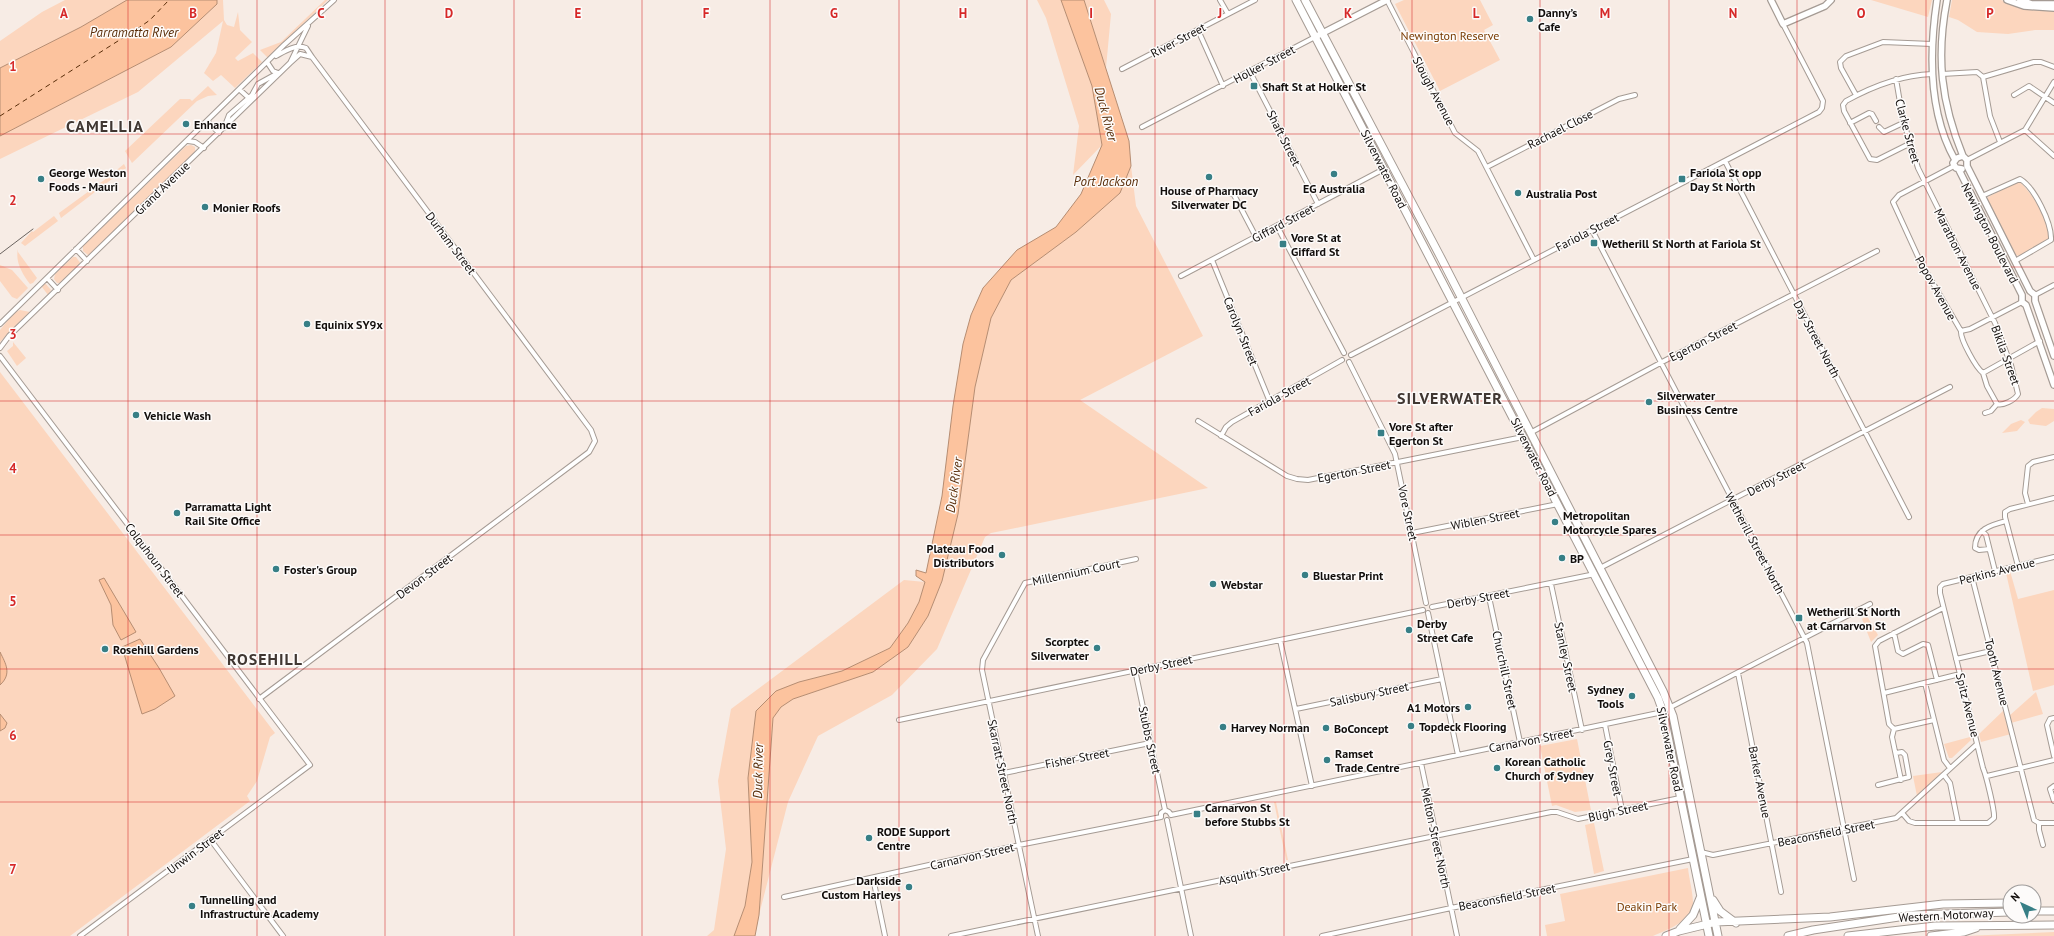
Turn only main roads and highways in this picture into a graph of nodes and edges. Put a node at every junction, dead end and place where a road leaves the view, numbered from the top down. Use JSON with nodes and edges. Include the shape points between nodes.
{"nodes":[{"id":1,"x":1296,"y":0,"type":"edge"},
{"id":2,"x":1305,"y":0,"type":"edge"},
{"id":3,"x":1527,"y":435,"type":"junction"},
{"id":4,"x":1708,"y":890,"type":"junction"},
{"id":5,"x":1700,"y":898,"type":"junction"},
{"id":6,"x":2002,"y":903,"type":"edge"},
{"id":7,"x":2042,"y":910,"type":"edge"},
{"id":8,"x":2045,"y":911,"type":"joint"},
{"id":9,"x":2054,"y":911,"type":"edge"},
{"id":10,"x":2002,"y":912,"type":"edge"},
{"id":11,"x":1716,"y":922,"type":"junction"},
{"id":12,"x":1736,"y":923,"type":"junction"},
{"id":13,"x":1705,"y":924,"type":"junction"},
{"id":14,"x":2054,"y":925,"type":"edge"},
{"id":15,"x":1985,"y":926,"type":"junction"},
{"id":16,"x":1679,"y":931,"type":"junction"},
{"id":17,"x":1666,"y":936,"type":"edge"},
{"id":18,"x":1708,"y":936,"type":"edge"},
{"id":19,"x":1718,"y":936,"type":"edge"},
{"id":20,"x":1788,"y":936,"type":"edge"},
{"id":21,"x":1848,"y":936,"type":"edge"},
{"id":22,"x":1931,"y":936,"type":"edge"}],
"edges":[{"from":1,"to":3,"type":"highway","name":"Silverwater Road","via":[[1453,302]]},
{"from":2,"to":3,"type":"highway","name":"Silverwater Road","via":[[1460,299]]},
{"from":3,"to":4,"type":"highway","name":"Silverwater Road","via":[[1600,568],[1670,708]]},
{"from":3,"to":5,"type":"highway","name":"Silverwater Road","via":[[1558,504],[1648,677],[1663,712]]},
{"from":4,"to":11,"type":"highway","name":"Silverwater Road"},
{"from":4,"to":12,"type":"highway","via":[[1718,908]]},
{"from":5,"to":13,"type":"highway","name":"Silverwater Road"},
{"from":5,"to":16,"type":"highway","via":[[1693,915]]},
{"from":6,"to":12,"type":"highway","via":[[1943,904],[1830,917]]},
{"from":7,"to":8,"type":"highway"},
{"from":8,"to":9,"type":"highway"},
{"from":10,"to":20,"type":"highway","name":"Western Motorway","via":[[1912,915]]},
{"from":11,"to":12,"type":"highway"},
{"from":11,"to":13,"type":"highway"},
{"from":11,"to":19,"type":"highway","name":"Silverwater Road"},
{"from":13,"to":16,"type":"highway"},
{"from":13,"to":18,"type":"highway","name":"Silverwater Road"},
{"from":14,"to":15,"type":"highway","name":"Western Motorway"},
{"from":15,"to":21,"type":"highway","name":"Western Motorway","via":[[1935,926]]},
{"from":15,"to":22,"type":"highway","via":[[1964,932]]},
{"from":16,"to":17,"type":"highway"}]}
